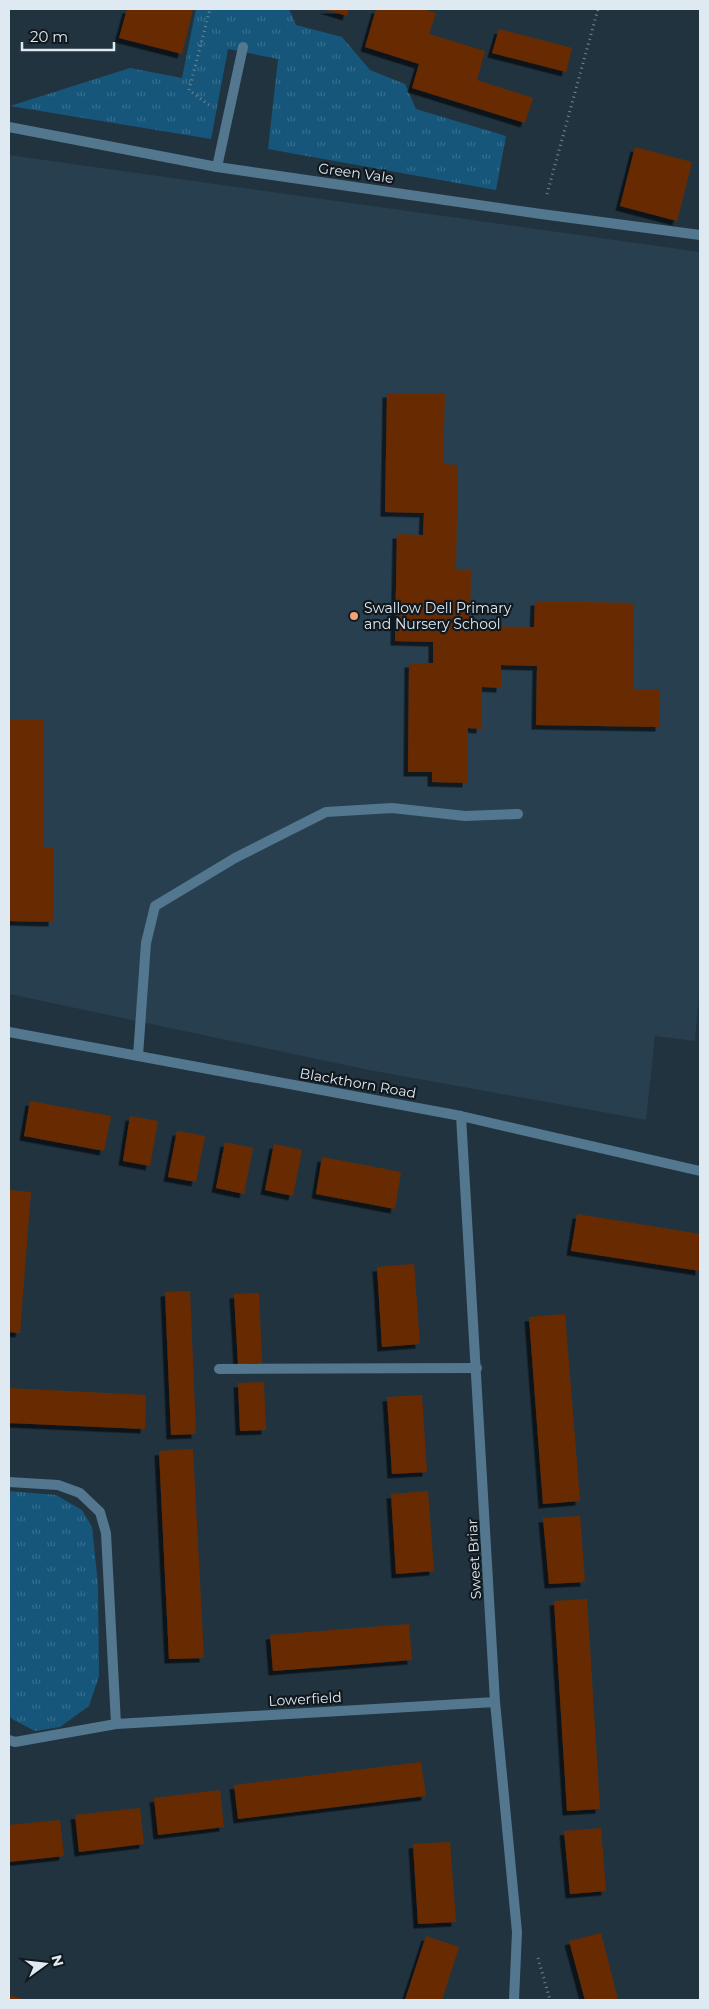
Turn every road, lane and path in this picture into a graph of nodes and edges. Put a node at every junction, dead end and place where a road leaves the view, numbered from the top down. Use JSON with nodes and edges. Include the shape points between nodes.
{"nodes":[{"id":1,"x":210,"y":9,"type":"edge"},
{"id":2,"x":598,"y":9,"type":"edge"},
{"id":3,"x":243,"y":47,"type":"dead end"},
{"id":4,"x":227,"y":118,"type":"junction"},
{"id":5,"x":9,"y":127,"type":"edge"},
{"id":6,"x":217,"y":167,"type":"junction"},
{"id":7,"x":541,"y":214,"type":"junction"},
{"id":8,"x":700,"y":235,"type":"edge"},
{"id":9,"x":518,"y":814,"type":"dead end"},
{"id":10,"x":9,"y":1032,"type":"edge"},
{"id":11,"x":138,"y":1056,"type":"junction"},
{"id":12,"x":461,"y":1116,"type":"junction"},
{"id":13,"x":700,"y":1171,"type":"edge"},
{"id":14,"x":477,"y":1368,"type":"junction"},
{"id":15,"x":219,"y":1369,"type":"dead end"},
{"id":16,"x":9,"y":1482,"type":"edge"},
{"id":17,"x":495,"y":1702,"type":"junction"},
{"id":18,"x":116,"y":1724,"type":"junction"},
{"id":19,"x":9,"y":1740,"type":"edge"},
{"id":20,"x":514,"y":2000,"type":"edge"}],
"edges":[{"from":1,"to":4,"type":"path","via":[[189,90]]},
{"from":2,"to":7,"type":"path"},
{"from":3,"to":4,"type":"street"},
{"from":4,"to":6,"type":"street"},
{"from":5,"to":6,"type":"street","name":"Green Vale"},
{"from":6,"to":7,"type":"street","name":"Green Vale"},
{"from":7,"to":8,"type":"street","name":"Green Vale"},
{"from":9,"to":11,"type":"street","via":[[465,816],[392,808],[326,812],[235,858],[156,906],[146,943]]},
{"from":10,"to":11,"type":"street","name":"Blackthorn Road"},
{"from":11,"to":12,"type":"street","name":"Blackthorn Road"},
{"from":12,"to":13,"type":"street","name":"Blackthorn Road"},
{"from":12,"to":14,"type":"street","name":"Sweet Briar"},
{"from":14,"to":15,"type":"street"},
{"from":14,"to":17,"type":"street","name":"Sweet Briar"},
{"from":16,"to":18,"type":"street","via":[[58,1485],[80,1492],[100,1512],[106,1533]]},
{"from":17,"to":18,"type":"street","name":"Lowerfield"},
{"from":17,"to":20,"type":"street","name":"Sweet Briar","via":[[517,1932]]},
{"from":18,"to":19,"type":"street","name":"Lowerfield","via":[[15,1742]]}]}
